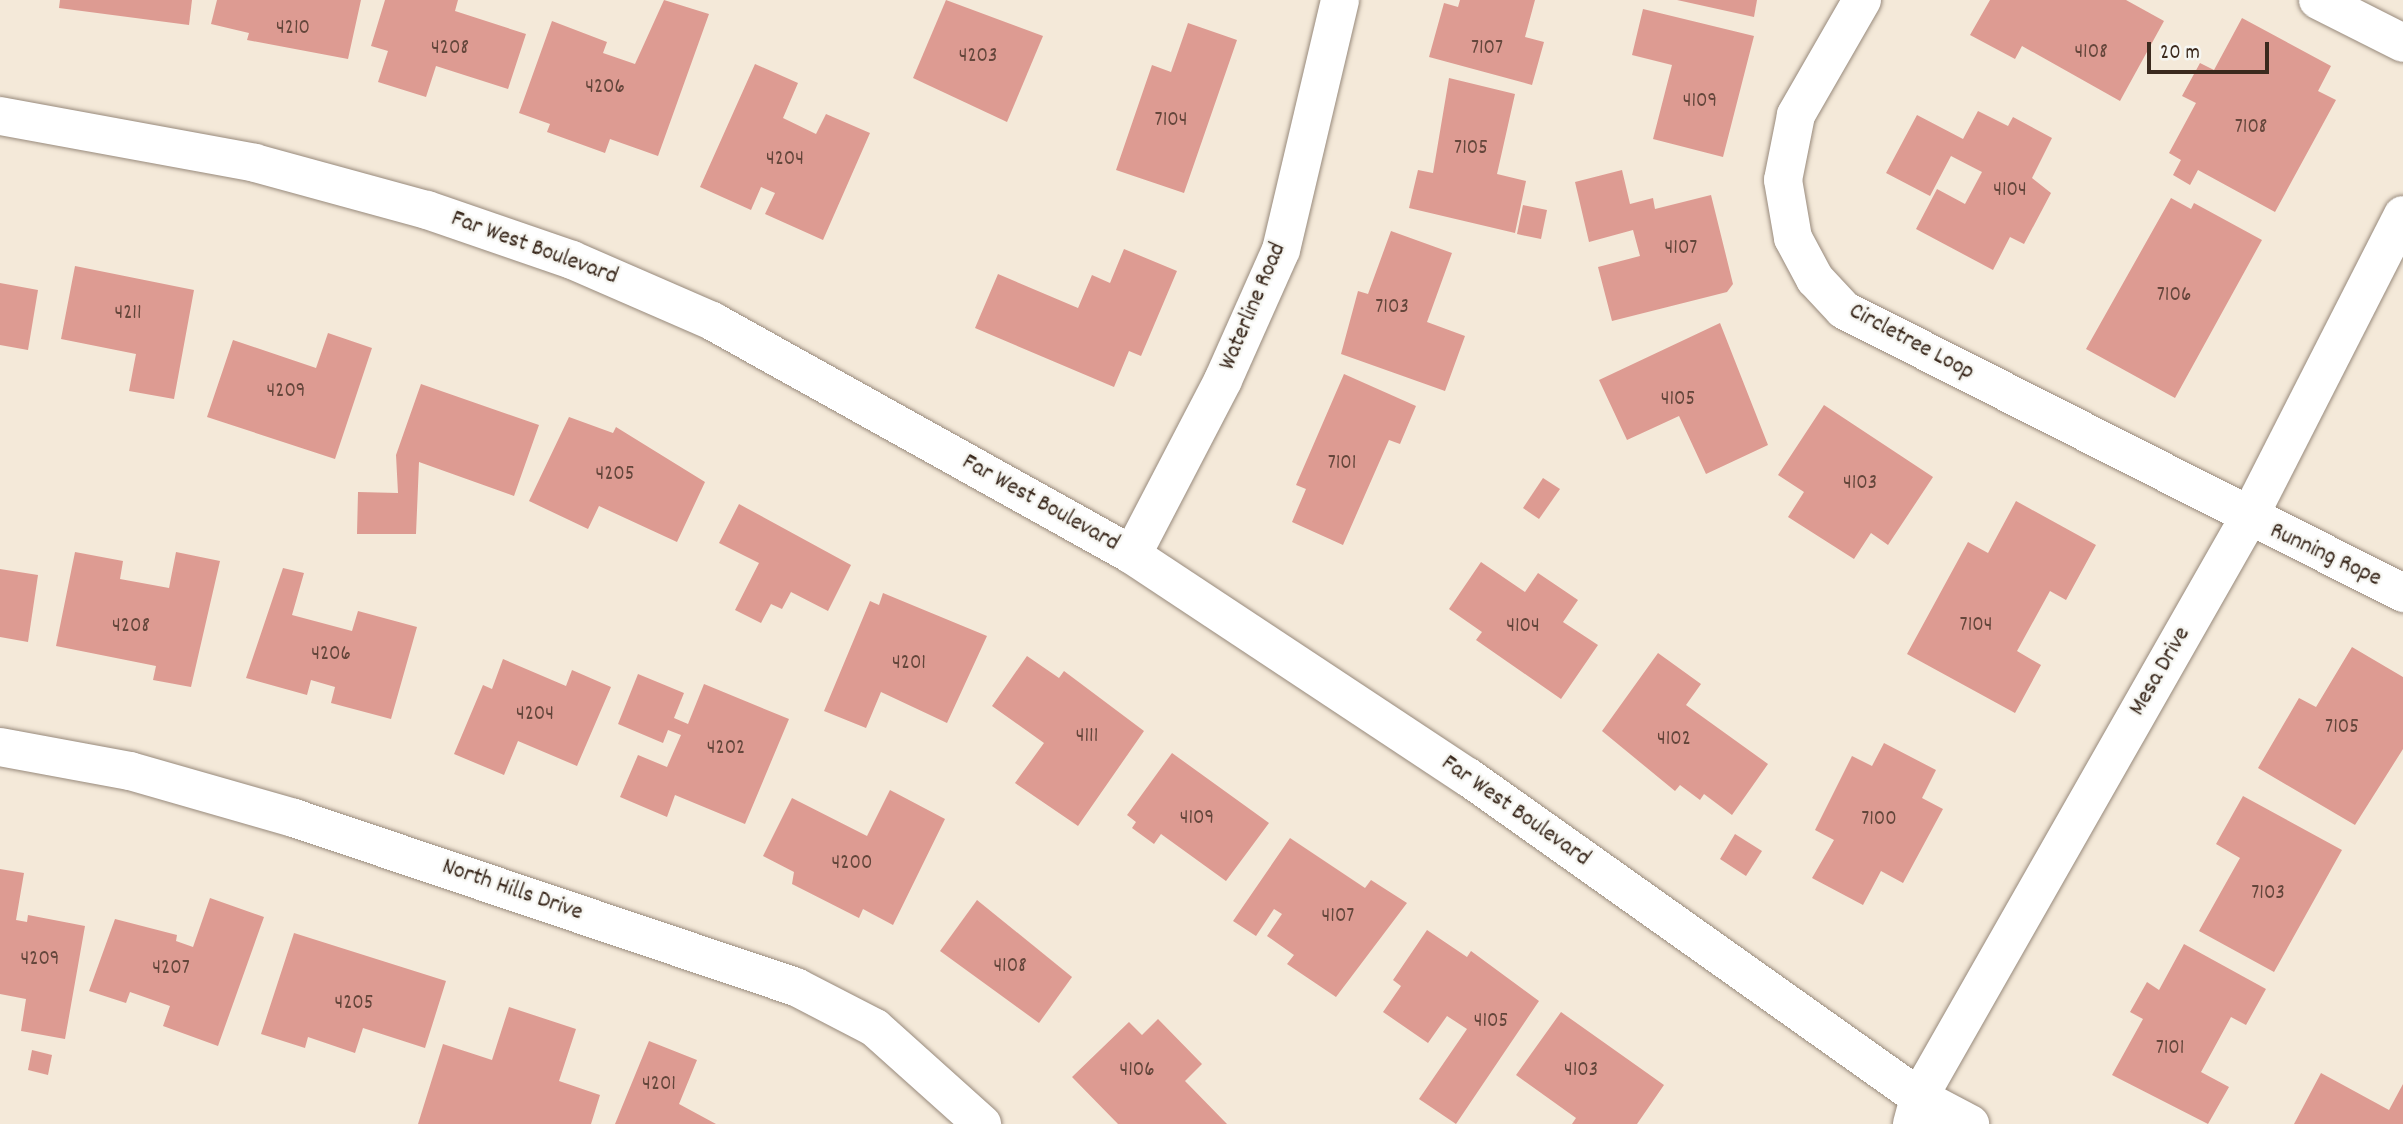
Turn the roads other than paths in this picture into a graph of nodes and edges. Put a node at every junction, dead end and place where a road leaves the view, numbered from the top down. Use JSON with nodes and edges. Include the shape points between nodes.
{"nodes":[{"id":1,"x":1340,"y":0,"type":"edge"},
{"id":2,"x":1862,"y":0,"type":"edge"},
{"id":3,"x":2318,"y":0,"type":"edge"},
{"id":4,"x":2403,"y":43,"type":"edge"},
{"id":5,"x":0,"y":116,"type":"edge"},
{"id":6,"x":2403,"y":215,"type":"edge"},
{"id":7,"x":2248,"y":519,"type":"junction"},
{"id":8,"x":1132,"y":555,"type":"junction"},
{"id":9,"x":2403,"y":593,"type":"edge"},
{"id":10,"x":0,"y":747,"type":"edge"},
{"id":11,"x":1916,"y":1110,"type":"edge"},
{"id":12,"x":982,"y":1124,"type":"edge"},
{"id":13,"x":1970,"y":1124,"type":"edge"}],
"edges":[{"from":1,"to":8,"type":"street","name":"Waterline Road","via":[[1281,250],[1223,380]]},
{"from":2,"to":7,"type":"street","name":"Circletree Loop","via":[[1796,115],[1783,180],[1793,238],[1815,279],[1844,310]]},
{"from":3,"to":4,"type":"street"},
{"from":5,"to":8,"type":"street","name":"Far West Boulevard","via":[[255,163],[427,210],[572,260],[712,321]]},
{"from":6,"to":7,"type":"street","name":"Mesa Drive"},
{"from":7,"to":9,"type":"street","name":"Running Rope"},
{"from":7,"to":11,"type":"street","name":"Mesa Drive"},
{"from":8,"to":11,"type":"street","name":"Far West Boulevard","via":[[1468,777]]},
{"from":10,"to":12,"type":"street","name":"North Hills Drive","via":[[130,771],[294,818],[796,987],[874,1028]]},
{"from":11,"to":13,"type":"street","name":"Far West Boulevard"}]}
